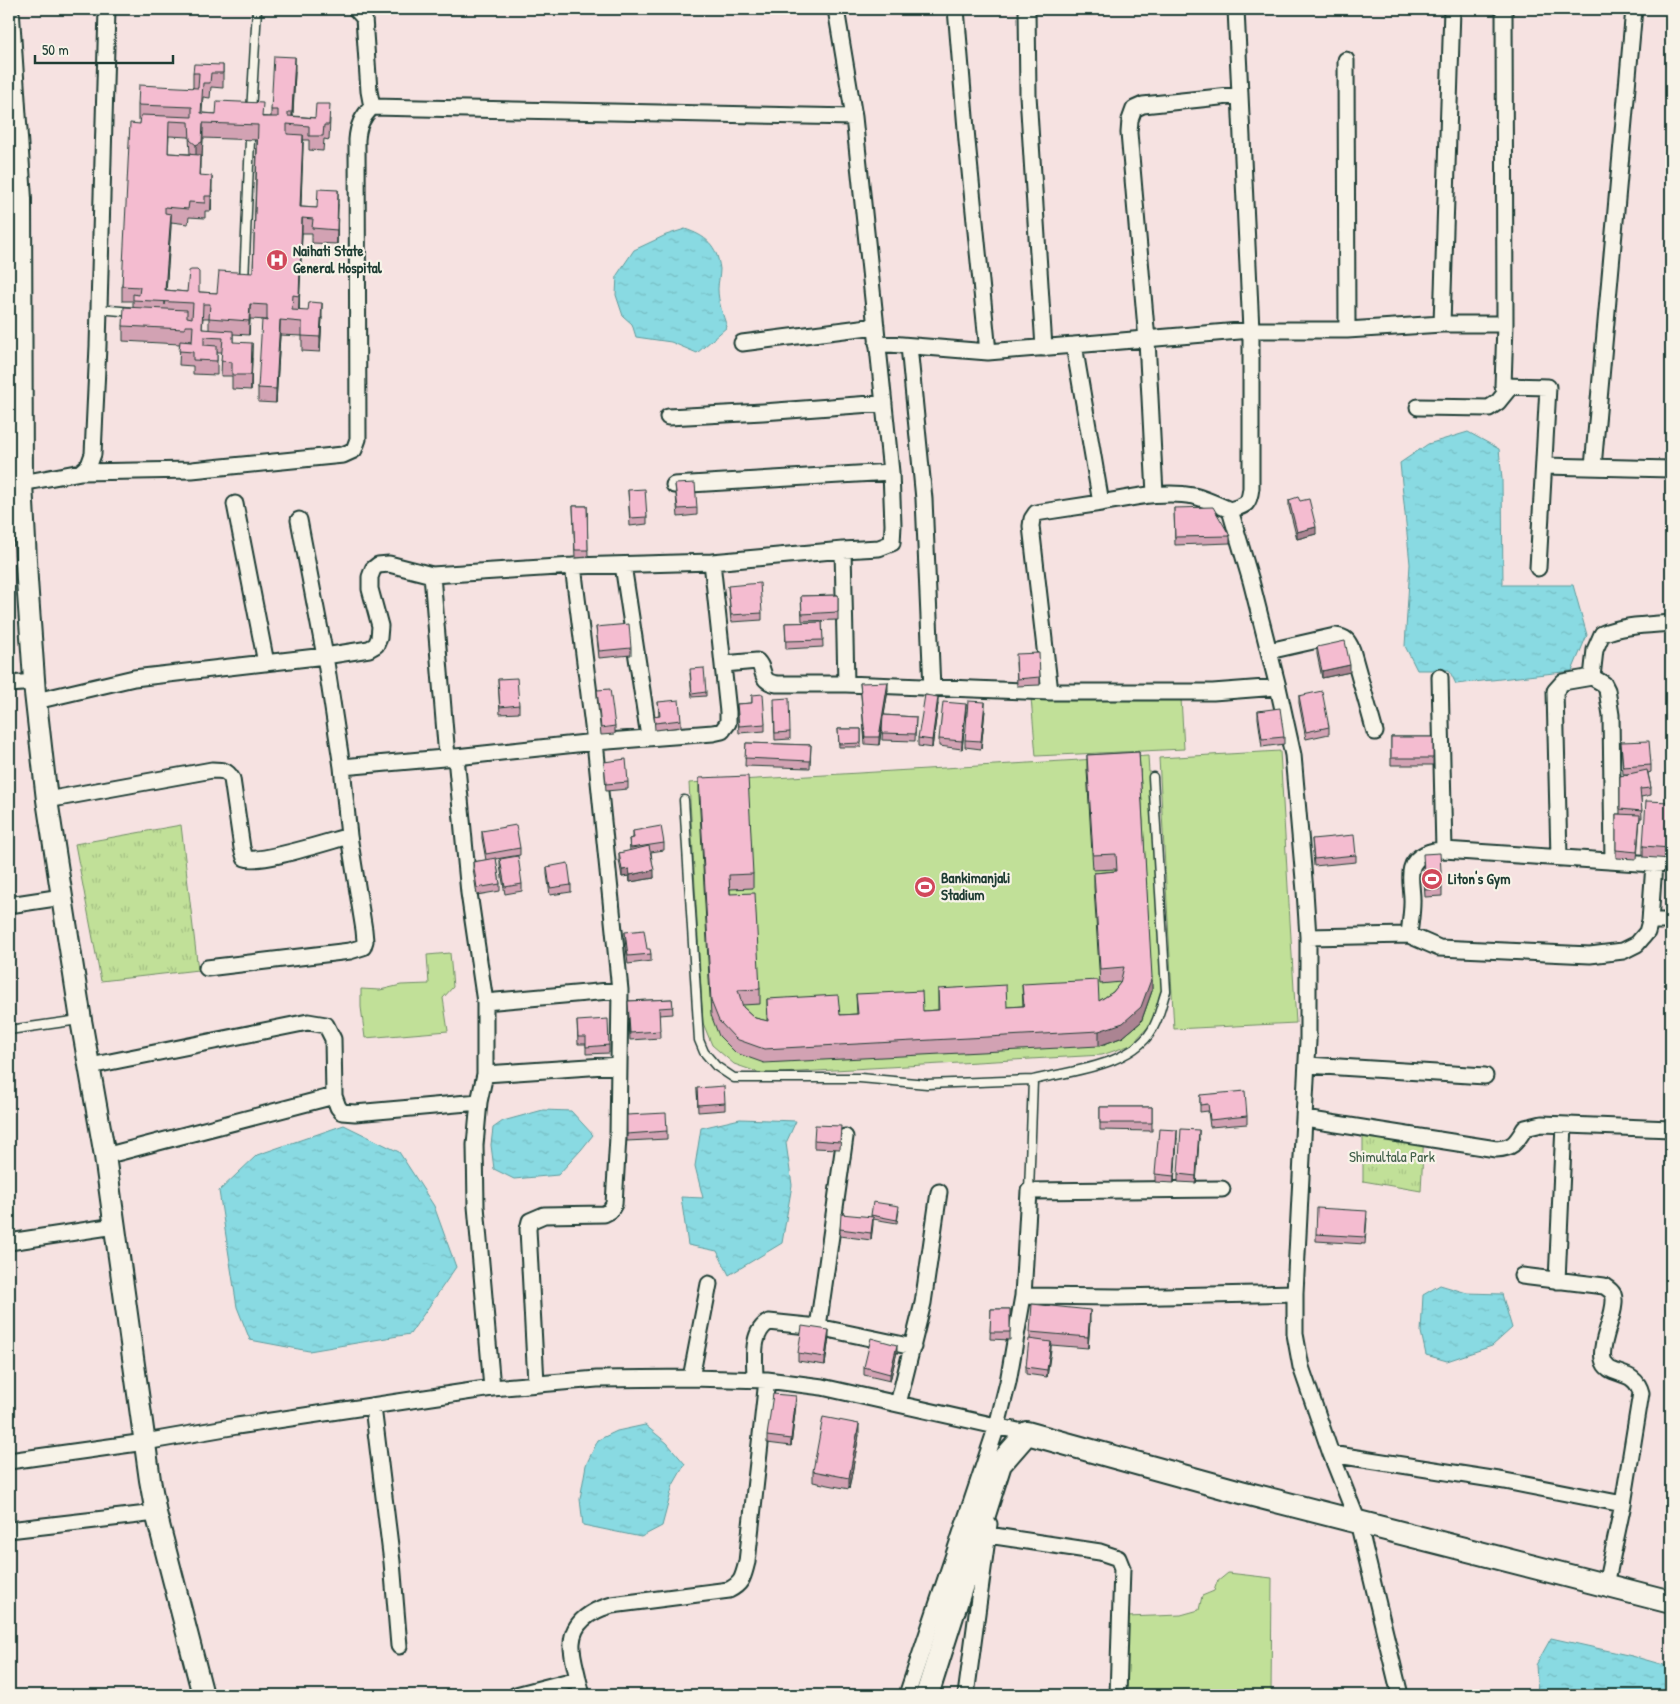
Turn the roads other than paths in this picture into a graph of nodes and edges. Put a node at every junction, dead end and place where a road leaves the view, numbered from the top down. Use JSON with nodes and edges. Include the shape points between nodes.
{"nodes":[{"id":1,"x":107,"y":9,"type":"edge"},
{"id":2,"x":257,"y":9,"type":"edge"},
{"id":3,"x":356,"y":9,"type":"edge"},
{"id":4,"x":836,"y":9,"type":"edge"},
{"id":5,"x":956,"y":9,"type":"edge"},
{"id":6,"x":1027,"y":9,"type":"edge"},
{"id":7,"x":1236,"y":9,"type":"edge"},
{"id":8,"x":1452,"y":9,"type":"edge"},
{"id":9,"x":1504,"y":9,"type":"edge"},
{"id":10,"x":1634,"y":9,"type":"edge"},
{"id":11,"x":9,"y":16,"type":"edge"},
{"id":12,"x":1346,"y":60,"type":"dead end"},
{"id":13,"x":1239,"y":95,"type":"junction"},
{"id":14,"x":372,"y":108,"type":"junction"},
{"id":15,"x":250,"y":117,"type":"edge"},
{"id":16,"x":854,"y":117,"type":"junction"},
{"id":17,"x":250,"y":140,"type":"edge"},
{"id":18,"x":15,"y":200,"type":"edge"},
{"id":19,"x":244,"y":287,"type":"edge"},
{"id":20,"x":98,"y":309,"type":"junction"},
{"id":21,"x":133,"y":312,"type":"edge"},
{"id":22,"x":1442,"y":324,"type":"junction"},
{"id":23,"x":1505,"y":324,"type":"junction"},
{"id":24,"x":876,"y":326,"type":"junction"},
{"id":25,"x":1251,"y":330,"type":"junction"},
{"id":26,"x":1347,"y":330,"type":"junction"},
{"id":27,"x":1147,"y":340,"type":"junction"},
{"id":28,"x":742,"y":343,"type":"dead end"},
{"id":29,"x":877,"y":343,"type":"junction"},
{"id":30,"x":1074,"y":345,"type":"junction"},
{"id":31,"x":909,"y":346,"type":"junction"},
{"id":32,"x":1044,"y":348,"type":"junction"},
{"id":33,"x":988,"y":352,"type":"junction"},
{"id":34,"x":1511,"y":386,"type":"junction"},
{"id":35,"x":884,"y":403,"type":"junction"},
{"id":36,"x":1418,"y":406,"type":"dead end"},
{"id":37,"x":668,"y":417,"type":"dead end"},
{"id":38,"x":1544,"y":466,"type":"junction"},
{"id":39,"x":1593,"y":467,"type":"junction"},
{"id":40,"x":1671,"y":469,"type":"edge"},
{"id":41,"x":81,"y":472,"type":"junction"},
{"id":42,"x":891,"y":472,"type":"junction"},
{"id":43,"x":22,"y":483,"type":"junction"},
{"id":44,"x":674,"y":485,"type":"edge"},
{"id":45,"x":1156,"y":494,"type":"junction"},
{"id":46,"x":1100,"y":503,"type":"junction"},
{"id":47,"x":235,"y":504,"type":"dead end"},
{"id":48,"x":1230,"y":510,"type":"junction"},
{"id":49,"x":299,"y":520,"type":"dead end"},
{"id":50,"x":843,"y":550,"type":"junction"},
{"id":51,"x":712,"y":562,"type":"junction"},
{"id":52,"x":623,"y":565,"type":"junction"},
{"id":53,"x":573,"y":566,"type":"junction"},
{"id":54,"x":1538,"y":568,"type":"dead end"},
{"id":55,"x":432,"y":575,"type":"junction"},
{"id":56,"x":1671,"y":623,"type":"edge"},
{"id":57,"x":1269,"y":651,"type":"junction"},
{"id":58,"x":325,"y":656,"type":"junction"},
{"id":59,"x":266,"y":662,"type":"junction"},
{"id":60,"x":724,"y":664,"type":"junction"},
{"id":61,"x":1440,"y":677,"type":"dead end"},
{"id":62,"x":1592,"y":677,"type":"junction"},
{"id":63,"x":9,"y":684,"type":"edge"},
{"id":64,"x":846,"y":684,"type":"junction"},
{"id":65,"x":1278,"y":687,"type":"junction"},
{"id":66,"x":932,"y":688,"type":"junction"},
{"id":67,"x":35,"y":691,"type":"junction"},
{"id":68,"x":1050,"y":692,"type":"junction"},
{"id":69,"x":1375,"y":732,"type":"dead end"},
{"id":70,"x":649,"y":737,"type":"junction"},
{"id":71,"x":596,"y":742,"type":"junction"},
{"id":72,"x":451,"y":757,"type":"junction"},
{"id":73,"x":342,"y":767,"type":"junction"},
{"id":74,"x":1153,"y":777,"type":"dead end"},
{"id":75,"x":47,"y":800,"type":"junction"},
{"id":76,"x":684,"y":800,"type":"dead end"},
{"id":77,"x":349,"y":836,"type":"junction"},
{"id":78,"x":1444,"y":850,"type":"junction"},
{"id":79,"x":1559,"y":858,"type":"junction"},
{"id":80,"x":1613,"y":861,"type":"junction"},
{"id":81,"x":1654,"y":864,"type":"junction"},
{"id":82,"x":1671,"y":864,"type":"edge"},
{"id":83,"x":62,"y":897,"type":"junction"},
{"id":84,"x":9,"y":904,"type":"edge"},
{"id":85,"x":1650,"y":921,"type":"junction"},
{"id":86,"x":1671,"y":921,"type":"edge"},
{"id":87,"x":1409,"y":935,"type":"junction"},
{"id":88,"x":1308,"y":937,"type":"junction"},
{"id":89,"x":208,"y":968,"type":"dead end"},
{"id":90,"x":620,"y":990,"type":"junction"},
{"id":91,"x":485,"y":1002,"type":"junction"},
{"id":92,"x":81,"y":1020,"type":"junction"},
{"id":93,"x":9,"y":1030,"type":"edge"},
{"id":94,"x":618,"y":1064,"type":"junction"},
{"id":95,"x":1308,"y":1065,"type":"junction"},
{"id":96,"x":90,"y":1066,"type":"junction"},
{"id":97,"x":484,"y":1074,"type":"junction"},
{"id":98,"x":1485,"y":1076,"type":"dead end"},
{"id":99,"x":1032,"y":1080,"type":"junction"},
{"id":100,"x":334,"y":1096,"type":"junction"},
{"id":101,"x":479,"y":1102,"type":"junction"},
{"id":102,"x":1305,"y":1119,"type":"junction"},
{"id":103,"x":1564,"y":1125,"type":"junction"},
{"id":104,"x":1671,"y":1130,"type":"edge"},
{"id":105,"x":845,"y":1137,"type":"dead end"},
{"id":106,"x":105,"y":1156,"type":"junction"},
{"id":107,"x":1222,"y":1189,"type":"dead end"},
{"id":108,"x":1029,"y":1191,"type":"junction"},
{"id":109,"x":939,"y":1192,"type":"dead end"},
{"id":110,"x":115,"y":1226,"type":"junction"},
{"id":111,"x":9,"y":1242,"type":"edge"},
{"id":112,"x":1522,"y":1276,"type":"dead end"},
{"id":113,"x":1558,"y":1281,"type":"junction"},
{"id":114,"x":709,"y":1284,"type":"dead end"},
{"id":115,"x":1295,"y":1293,"type":"junction"},
{"id":116,"x":1023,"y":1296,"type":"junction"},
{"id":117,"x":818,"y":1327,"type":"junction"},
{"id":118,"x":913,"y":1348,"type":"junction"},
{"id":119,"x":691,"y":1378,"type":"junction"},
{"id":120,"x":761,"y":1380,"type":"junction"},
{"id":121,"x":536,"y":1383,"type":"junction"},
{"id":122,"x":492,"y":1388,"type":"junction"},
{"id":123,"x":898,"y":1404,"type":"junction"},
{"id":124,"x":373,"y":1407,"type":"junction"},
{"id":125,"x":997,"y":1426,"type":"junction"},
{"id":126,"x":1027,"y":1432,"type":"junction"},
{"id":127,"x":145,"y":1442,"type":"junction"},
{"id":128,"x":1331,"y":1454,"type":"junction"},
{"id":129,"x":9,"y":1461,"type":"edge"},
{"id":130,"x":996,"y":1478,"type":"junction"},
{"id":131,"x":1623,"y":1504,"type":"junction"},
{"id":132,"x":156,"y":1513,"type":"junction"},
{"id":133,"x":1358,"y":1522,"type":"junction"},
{"id":134,"x":9,"y":1530,"type":"edge"},
{"id":135,"x":988,"y":1535,"type":"junction"},
{"id":136,"x":1606,"y":1585,"type":"junction"},
{"id":137,"x":1669,"y":1597,"type":"edge"},
{"id":138,"x":399,"y":1646,"type":"dead end"},
{"id":139,"x":578,"y":1679,"type":"junction"},
{"id":140,"x":203,"y":1695,"type":"edge"},
{"id":141,"x":516,"y":1695,"type":"edge"},
{"id":142,"x":582,"y":1695,"type":"edge"},
{"id":143,"x":906,"y":1695,"type":"edge"},
{"id":144,"x":927,"y":1695,"type":"edge"},
{"id":145,"x":966,"y":1695,"type":"edge"},
{"id":146,"x":1118,"y":1695,"type":"edge"},
{"id":147,"x":1400,"y":1695,"type":"edge"}],
"edges":[{"from":1,"to":20,"type":"street"},
{"from":2,"to":15,"type":"lane"},
{"from":3,"to":14,"type":"street","via":[[364,18]]},
{"from":4,"to":16,"type":"street"},
{"from":5,"to":33,"type":"street"},
{"from":6,"to":32,"type":"street","via":[[1028,95]]},
{"from":7,"to":13,"type":"street"},
{"from":8,"to":22,"type":"street"},
{"from":9,"to":23,"type":"street"},
{"from":10,"to":39,"type":"street"},
{"from":11,"to":18,"type":"street"},
{"from":12,"to":26,"type":"street"},
{"from":13,"to":25,"type":"street"},
{"from":13,"to":27,"type":"street","via":[[1156,103],[1134,109],[1129,133]]},
{"from":14,"to":16,"type":"street"},
{"from":14,"to":41,"type":"street","via":[[364,115],[357,140],[358,439],[354,450],[343,455],[192,470]]},
{"from":16,"to":24,"type":"street"},
{"from":17,"to":19,"type":"lane"},
{"from":18,"to":43,"type":"street"},
{"from":20,"to":21,"type":"lane"},
{"from":20,"to":41,"type":"street","via":[[93,454],[89,465]]},
{"from":22,"to":23,"type":"street"},
{"from":22,"to":26,"type":"street"},
{"from":23,"to":34,"type":"street","via":[[1503,386]]},
{"from":24,"to":28,"type":"street"},
{"from":24,"to":29,"type":"street"},
{"from":25,"to":26,"type":"street"},
{"from":25,"to":27,"type":"street"},
{"from":25,"to":48,"type":"street","via":[[1251,488],[1245,505]]},
{"from":27,"to":30,"type":"street"},
{"from":27,"to":45,"type":"street"},
{"from":29,"to":31,"type":"street"},
{"from":29,"to":35,"type":"street"},
{"from":30,"to":32,"type":"street"},
{"from":30,"to":46,"type":"street"},
{"from":31,"to":33,"type":"street"},
{"from":31,"to":66,"type":"street","via":[[924,499]]},
{"from":32,"to":33,"type":"street"},
{"from":34,"to":36,"type":"street","via":[[1489,408]]},
{"from":34,"to":38,"type":"street","via":[[1548,387]]},
{"from":35,"to":37,"type":"street"},
{"from":35,"to":42,"type":"street"},
{"from":38,"to":39,"type":"street"},
{"from":38,"to":54,"type":"street"},
{"from":39,"to":40,"type":"street"},
{"from":41,"to":43,"type":"street"},
{"from":42,"to":44,"type":"street"},
{"from":42,"to":50,"type":"street","via":[[892,543],[879,548]]},
{"from":43,"to":67,"type":"street"},
{"from":45,"to":46,"type":"street"},
{"from":45,"to":48,"type":"street","via":[[1195,496]]},
{"from":46,"to":68,"type":"street","via":[[1036,513],[1032,519]]},
{"from":47,"to":59,"type":"street"},
{"from":48,"to":57,"type":"street"},
{"from":49,"to":58,"type":"street"},
{"from":50,"to":51,"type":"street"},
{"from":50,"to":64,"type":"street"},
{"from":51,"to":52,"type":"street"},
{"from":51,"to":60,"type":"street"},
{"from":52,"to":53,"type":"street"},
{"from":52,"to":70,"type":"street"},
{"from":53,"to":55,"type":"street"},
{"from":53,"to":71,"type":"street"},
{"from":55,"to":58,"type":"street","via":[[389,564],[378,565],[370,577],[380,626],[376,645]]},
{"from":55,"to":72,"type":"street"},
{"from":56,"to":62,"type":"street","via":[[1630,626],[1602,634],[1595,650]]},
{"from":57,"to":65,"type":"street"},
{"from":57,"to":69,"type":"street","via":[[1335,636],[1348,640]]},
{"from":58,"to":59,"type":"street"},
{"from":58,"to":73,"type":"street"},
{"from":59,"to":67,"type":"street"},
{"from":60,"to":64,"type":"street","via":[[757,661],[765,680],[770,683]]},
{"from":60,"to":70,"type":"street","via":[[728,722],[722,730]]},
{"from":61,"to":78,"type":"street"},
{"from":62,"to":79,"type":"street","via":[[1563,682],[1555,691]]},
{"from":62,"to":80,"type":"street","via":[[1604,684],[1611,715]]},
{"from":63,"to":67,"type":"street"},
{"from":64,"to":66,"type":"street"},
{"from":65,"to":68,"type":"street","via":[[1213,692]]},
{"from":65,"to":88,"type":"street","via":[[1293,755]]},
{"from":66,"to":68,"type":"street"},
{"from":67,"to":75,"type":"street"},
{"from":70,"to":71,"type":"street"},
{"from":71,"to":72,"type":"street"},
{"from":71,"to":90,"type":"street"},
{"from":72,"to":73,"type":"street"},
{"from":72,"to":91,"type":"street"},
{"from":73,"to":77,"type":"street"},
{"from":74,"to":99,"type":"lane","via":[[1166,991],[1155,1025],[1144,1041],[1112,1061]]},
{"from":75,"to":77,"type":"street","via":[[222,770],[232,779],[245,858],[256,860]]},
{"from":75,"to":83,"type":"street"},
{"from":76,"to":99,"type":"lane","via":[[699,1040],[716,1066],[734,1078],[860,1078],[927,1084]]},
{"from":77,"to":89,"type":"street","via":[[364,930],[362,947]]},
{"from":78,"to":79,"type":"street"},
{"from":78,"to":87,"type":"street","via":[[1422,855],[1411,868]]},
{"from":79,"to":80,"type":"street"},
{"from":80,"to":81,"type":"street"},
{"from":81,"to":82,"type":"street"},
{"from":81,"to":85,"type":"street"},
{"from":83,"to":84,"type":"street"},
{"from":83,"to":92,"type":"street"},
{"from":85,"to":86,"type":"street"},
{"from":85,"to":87,"type":"street","via":[[1647,932],[1637,944],[1623,950],[1590,955],[1439,948]]},
{"from":87,"to":88,"type":"street"},
{"from":88,"to":95,"type":"street"},
{"from":90,"to":91,"type":"street"},
{"from":90,"to":94,"type":"street"},
{"from":91,"to":97,"type":"street"},
{"from":92,"to":93,"type":"lane"},
{"from":92,"to":96,"type":"street"},
{"from":94,"to":97,"type":"street"},
{"from":94,"to":121,"type":"street","via":[[614,1204],[610,1211],[597,1215],[544,1215],[530,1221]]},
{"from":95,"to":98,"type":"street"},
{"from":95,"to":102,"type":"street"},
{"from":96,"to":100,"type":"street","via":[[318,1022],[326,1025],[333,1039]]},
{"from":96,"to":106,"type":"street"},
{"from":97,"to":101,"type":"street"},
{"from":99,"to":108,"type":"lane"},
{"from":100,"to":101,"type":"street","via":[[338,1107],[347,1113]]},
{"from":100,"to":106,"type":"street"},
{"from":101,"to":122,"type":"street","via":[[475,1145],[476,1206]]},
{"from":102,"to":103,"type":"street","via":[[1496,1149],[1513,1145],[1525,1128],[1534,1124]]},
{"from":102,"to":115,"type":"street"},
{"from":103,"to":104,"type":"street"},
{"from":103,"to":113,"type":"street"},
{"from":105,"to":117,"type":"street"},
{"from":106,"to":110,"type":"street"},
{"from":107,"to":108,"type":"street"},
{"from":108,"to":116,"type":"street"},
{"from":109,"to":118,"type":"street"},
{"from":110,"to":111,"type":"street"},
{"from":110,"to":127,"type":"street"},
{"from":112,"to":113,"type":"street"},
{"from":113,"to":131,"type":"street","via":[[1604,1286],[1610,1290],[1613,1306],[1603,1359],[1612,1370],[1634,1378],[1639,1384],[1641,1393]]},
{"from":114,"to":119,"type":"street"},
{"from":115,"to":116,"type":"street","via":[[1119,1298]]},
{"from":115,"to":128,"type":"street","via":[[1296,1350]]},
{"from":116,"to":125,"type":"street"},
{"from":117,"to":118,"type":"street"},
{"from":117,"to":120,"type":"street","via":[[769,1322],[763,1325],[756,1339]]},
{"from":118,"to":123,"type":"street"},
{"from":119,"to":120,"type":"street"},
{"from":119,"to":121,"type":"street"},
{"from":120,"to":123,"type":"street","via":[[822,1387]]},
{"from":120,"to":139,"type":"street","via":[[746,1562],[738,1586],[730,1590],[612,1605],[586,1615],[574,1632],[572,1644]]},
{"from":121,"to":122,"type":"street"},
{"from":122,"to":124,"type":"street"},
{"from":123,"to":125,"type":"street"},
{"from":124,"to":127,"type":"street"},
{"from":124,"to":138,"type":"street"},
{"from":125,"to":126,"type":"street"},
{"from":125,"to":143,"type":"street"},
{"from":126,"to":130,"type":"main road","via":[[1000,1464]]},
{"from":126,"to":133,"type":"main road"},
{"from":127,"to":129,"type":"street"},
{"from":127,"to":132,"type":"street"},
{"from":128,"to":131,"type":"street","via":[[1504,1481]]},
{"from":128,"to":133,"type":"street"},
{"from":130,"to":135,"type":"street"},
{"from":130,"to":144,"type":"main road"},
{"from":131,"to":136,"type":"street"},
{"from":132,"to":134,"type":"street"},
{"from":132,"to":140,"type":"street"},
{"from":133,"to":136,"type":"main road"},
{"from":133,"to":147,"type":"street"},
{"from":135,"to":145,"type":"street"},
{"from":135,"to":146,"type":"street","via":[[1100,1552],[1118,1558],[1122,1568]]},
{"from":136,"to":137,"type":"main road"},
{"from":139,"to":141,"type":"street"},
{"from":139,"to":142,"type":"street"}]}
